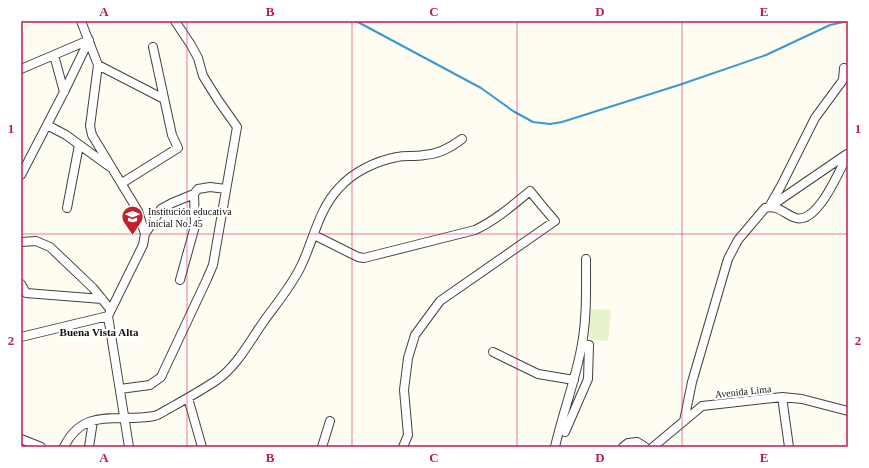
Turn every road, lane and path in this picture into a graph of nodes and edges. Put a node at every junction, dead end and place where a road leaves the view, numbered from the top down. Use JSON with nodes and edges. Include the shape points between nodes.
{"nodes":[{"id":1,"x":82,"y":21,"type":"edge"},
{"id":2,"x":175,"y":21,"type":"edge"},
{"id":3,"x":89,"y":40,"type":"junction"},
{"id":4,"x":153,"y":47,"type":"dead end"},
{"id":5,"x":54,"y":55,"type":"junction"},
{"id":6,"x":98,"y":65,"type":"junction"},
{"id":7,"x":844,"y":68,"type":"dead end"},
{"id":8,"x":21,"y":69,"type":"edge"},
{"id":9,"x":64,"y":92,"type":"junction"},
{"id":10,"x":164,"y":99,"type":"junction"},
{"id":11,"x":47,"y":125,"type":"junction"},
{"id":12,"x":462,"y":139,"type":"dead end"},
{"id":13,"x":79,"y":145,"type":"junction"},
{"id":14,"x":848,"y":154,"type":"edge"},
{"id":15,"x":114,"y":170,"type":"junction"},
{"id":16,"x":21,"y":173,"type":"edge"},
{"id":17,"x":122,"y":183,"type":"junction"},
{"id":18,"x":226,"y":189,"type":"junction"},
{"id":19,"x":194,"y":194,"type":"junction"},
{"id":20,"x":769,"y":207,"type":"junction"},
{"id":21,"x":67,"y":208,"type":"dead end"},
{"id":22,"x":146,"y":234,"type":"junction"},
{"id":23,"x":314,"y":235,"type":"junction"},
{"id":24,"x":21,"y":242,"type":"edge"},
{"id":25,"x":586,"y":258,"type":"dead end"},
{"id":26,"x":180,"y":280,"type":"dead end"},
{"id":27,"x":21,"y":284,"type":"edge"},
{"id":28,"x":102,"y":299,"type":"junction"},
{"id":29,"x":109,"y":313,"type":"junction"},
{"id":30,"x":21,"y":336,"type":"edge"},
{"id":31,"x":582,"y":344,"type":"junction"},
{"id":32,"x":493,"y":352,"type":"dead end"},
{"id":33,"x":574,"y":380,"type":"junction"},
{"id":34,"x":120,"y":390,"type":"junction"},
{"id":35,"x":782,"y":397,"type":"junction"},
{"id":36,"x":188,"y":398,"type":"junction"},
{"id":37,"x":848,"y":411,"type":"edge"},
{"id":38,"x":124,"y":418,"type":"junction"},
{"id":39,"x":93,"y":421,"type":"junction"},
{"id":40,"x":330,"y":421,"type":"dead end"},
{"id":41,"x":684,"y":421,"type":"junction"},
{"id":42,"x":565,"y":432,"type":"dead end"},
{"id":43,"x":21,"y":439,"type":"edge"},
{"id":44,"x":41,"y":447,"type":"edge"},
{"id":45,"x":64,"y":447,"type":"edge"},
{"id":46,"x":89,"y":447,"type":"edge"},
{"id":47,"x":128,"y":447,"type":"edge"},
{"id":48,"x":202,"y":447,"type":"edge"},
{"id":49,"x":322,"y":447,"type":"edge"},
{"id":50,"x":403,"y":447,"type":"edge"},
{"id":51,"x":555,"y":447,"type":"edge"},
{"id":52,"x":624,"y":447,"type":"edge"},
{"id":53,"x":645,"y":447,"type":"edge"},
{"id":54,"x":653,"y":447,"type":"edge"},
{"id":55,"x":789,"y":447,"type":"edge"}],
"edges":[{"from":1,"to":3,"type":"street"},
{"from":2,"to":18,"type":"street","via":[[198,58],[203,76],[237,127]]},
{"from":3,"to":5,"type":"street"},
{"from":3,"to":6,"type":"street"},
{"from":3,"to":9,"type":"street"},
{"from":4,"to":10,"type":"street"},
{"from":5,"to":8,"type":"street"},
{"from":5,"to":9,"type":"street"},
{"from":6,"to":10,"type":"street"},
{"from":6,"to":15,"type":"street","via":[[90,126],[92,135]]},
{"from":7,"to":20,"type":"street","via":[[843,80],[815,118]]},
{"from":9,"to":11,"type":"street"},
{"from":10,"to":17,"type":"street","via":[[172,135],[178,148]]},
{"from":11,"to":13,"type":"street"},
{"from":11,"to":16,"type":"street"},
{"from":12,"to":23,"type":"street","via":[[450,148],[438,152],[423,156],[397,156],[359,172],[332,196],[322,212]]},
{"from":13,"to":15,"type":"street"},
{"from":13,"to":21,"type":"street"},
{"from":14,"to":20,"type":"street"},
{"from":14,"to":20,"type":"street","via":[[834,183],[812,214],[797,218]]},
{"from":15,"to":17,"type":"street"},
{"from":17,"to":22,"type":"street","via":[[138,211]]},
{"from":18,"to":19,"type":"street","via":[[198,189]]},
{"from":18,"to":34,"type":"street","via":[[210,272],[163,374],[150,385]]},
{"from":19,"to":22,"type":"street","via":[[161,208]]},
{"from":19,"to":26,"type":"street","via":[[195,226]]},
{"from":20,"to":41,"type":"street","via":[[765,208],[738,240],[728,259],[692,382]]},
{"from":22,"to":29,"type":"street","via":[[144,245]]},
{"from":23,"to":36,"type":"street","via":[[296,276],[230,369]]},
{"from":23,"to":50,"type":"street","via":[[364,258],[475,230],[486,225],[530,191],[555,221],[440,301],[415,335],[408,358],[404,390],[408,435]]},
{"from":24,"to":28,"type":"street","via":[[36,241],[50,247]]},
{"from":25,"to":31,"type":"street"},
{"from":27,"to":28,"type":"street","via":[[26,293]]},
{"from":28,"to":29,"type":"street"},
{"from":29,"to":30,"type":"street"},
{"from":29,"to":34,"type":"street"},
{"from":31,"to":33,"type":"street"},
{"from":31,"to":42,"type":"street","via":[[589,345],[588,379]]},
{"from":32,"to":33,"type":"street","via":[[538,374]]},
{"from":33,"to":51,"type":"street"},
{"from":34,"to":38,"type":"street"},
{"from":35,"to":37,"type":"street","name":"Avenida Lima","via":[[802,399]]},
{"from":35,"to":41,"type":"street","name":"Avenida Lima","via":[[702,406]]},
{"from":35,"to":55,"type":"street"},
{"from":36,"to":38,"type":"street","via":[[155,416]]},
{"from":36,"to":48,"type":"street"},
{"from":38,"to":39,"type":"street"},
{"from":38,"to":47,"type":"street"},
{"from":39,"to":45,"type":"street","via":[[74,430]]},
{"from":39,"to":46,"type":"street"},
{"from":40,"to":49,"type":"street"},
{"from":41,"to":54,"type":"street","name":"Avenida Lima"},
{"from":43,"to":44,"type":"street"},
{"from":52,"to":53,"type":"street","via":[[628,443],[638,442]]}]}
